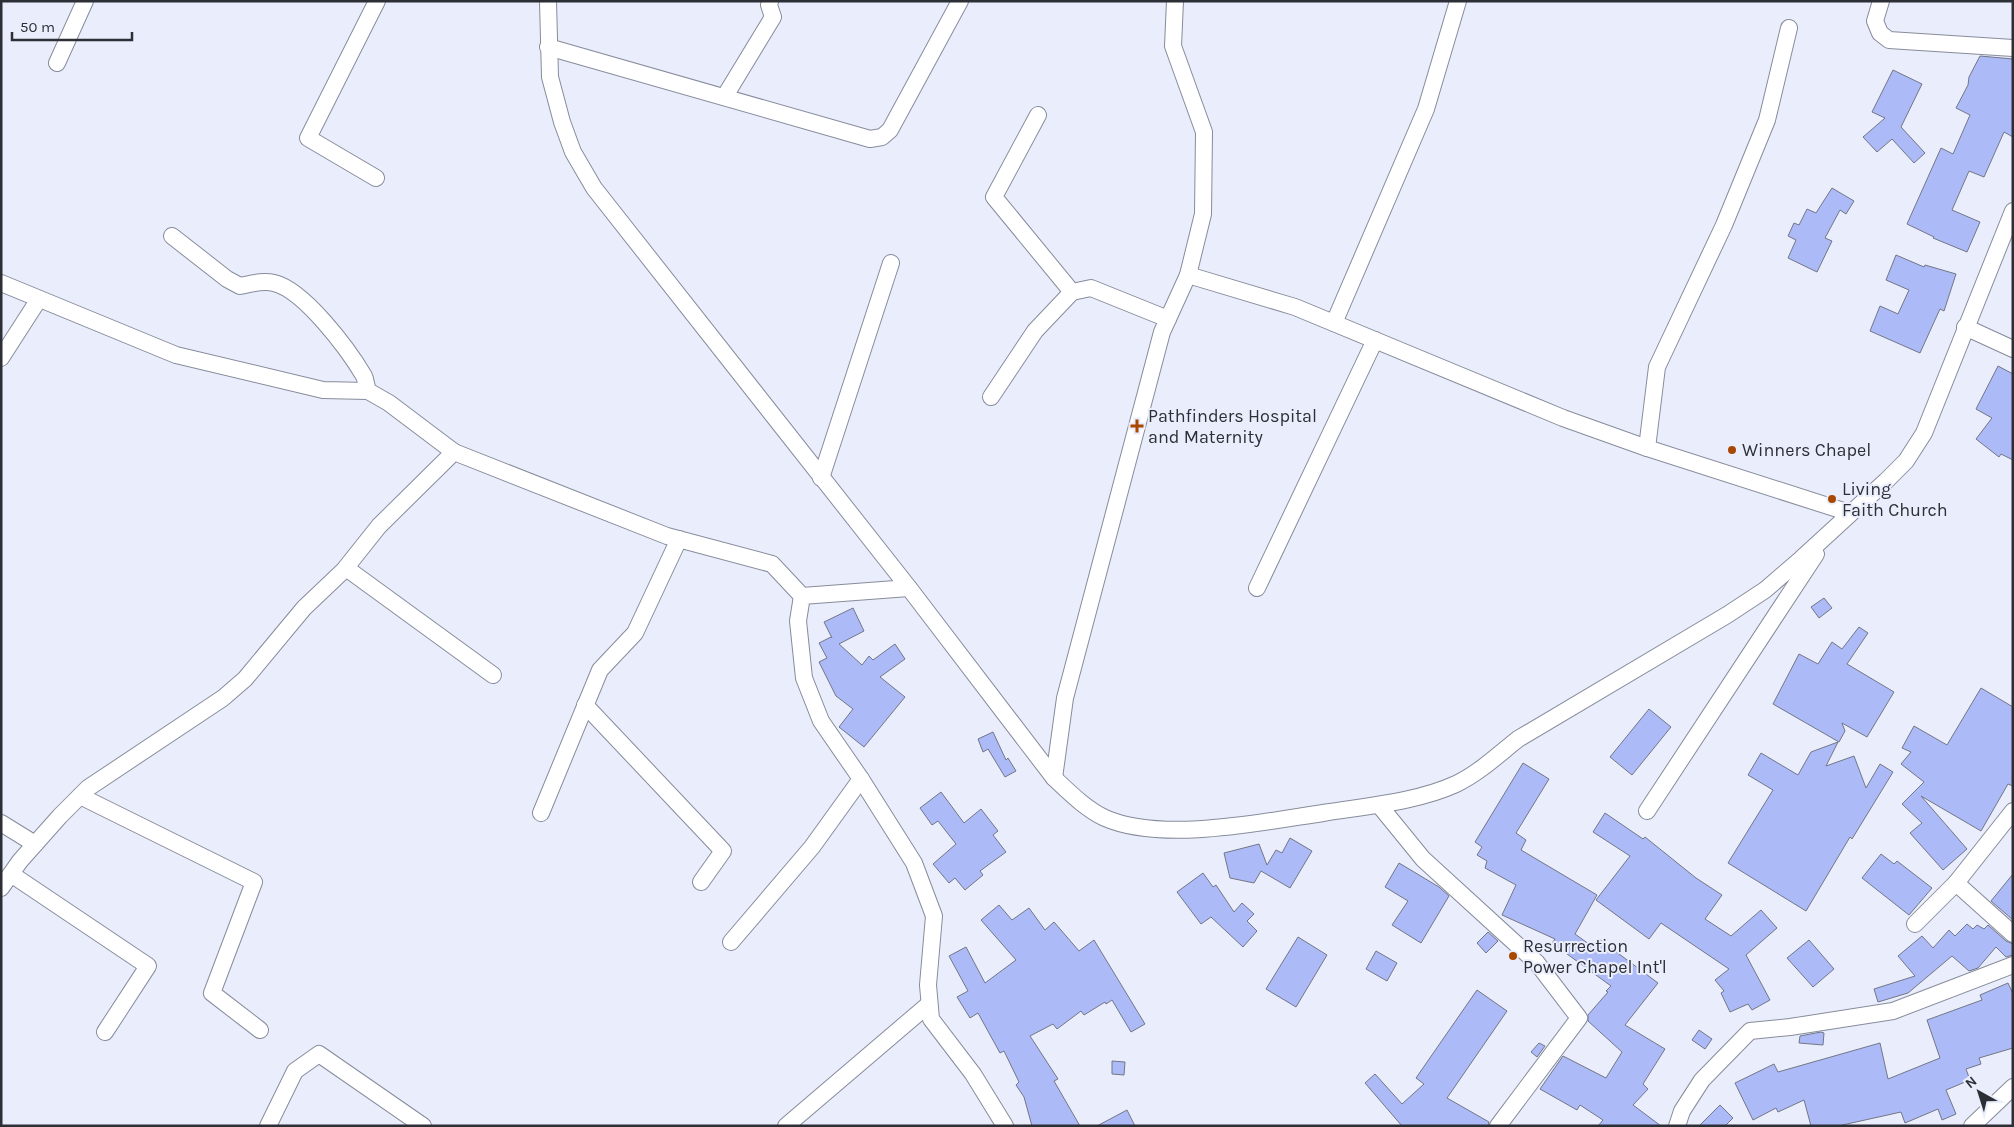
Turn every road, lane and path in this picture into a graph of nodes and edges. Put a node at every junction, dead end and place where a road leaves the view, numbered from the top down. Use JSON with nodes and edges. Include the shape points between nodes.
{"nodes":[{"id":1,"x":85,"y":1,"type":"edge"},
{"id":2,"x":377,"y":1,"type":"edge"},
{"id":3,"x":548,"y":1,"type":"edge"},
{"id":4,"x":770,"y":1,"type":"edge"},
{"id":5,"x":960,"y":1,"type":"edge"},
{"id":6,"x":1175,"y":1,"type":"edge"},
{"id":7,"x":1458,"y":1,"type":"edge"},
{"id":8,"x":1881,"y":1,"type":"edge"},
{"id":9,"x":1789,"y":28,"type":"dead end"},
{"id":10,"x":548,"y":47,"type":"junction"},
{"id":11,"x":2013,"y":48,"type":"edge"},
{"id":12,"x":57,"y":63,"type":"dead end"},
{"id":13,"x":725,"y":96,"type":"junction"},
{"id":14,"x":1038,"y":115,"type":"dead end"},
{"id":15,"x":376,"y":178,"type":"dead end"},
{"id":16,"x":2013,"y":211,"type":"edge"},
{"id":17,"x":172,"y":236,"type":"dead end"},
{"id":18,"x":891,"y":263,"type":"dead end"},
{"id":19,"x":1188,"y":275,"type":"junction"},
{"id":20,"x":1,"y":283,"type":"edge"},
{"id":21,"x":1072,"y":292,"type":"junction"},
{"id":22,"x":39,"y":299,"type":"junction"},
{"id":23,"x":1168,"y":320,"type":"junction"},
{"id":24,"x":1334,"y":323,"type":"junction"},
{"id":25,"x":1965,"y":327,"type":"junction"},
{"id":26,"x":1375,"y":340,"type":"junction"},
{"id":27,"x":2013,"y":350,"type":"edge"},
{"id":28,"x":1,"y":358,"type":"edge"},
{"id":29,"x":368,"y":391,"type":"junction"},
{"id":30,"x":992,"y":397,"type":"dead end"},
{"id":31,"x":1648,"y":448,"type":"junction"},
{"id":32,"x":454,"y":452,"type":"junction"},
{"id":33,"x":821,"y":478,"type":"junction"},
{"id":34,"x":1850,"y":513,"type":"junction"},
{"id":35,"x":1830,"y":532,"type":"junction"},
{"id":36,"x":679,"y":539,"type":"junction"},
{"id":37,"x":346,"y":568,"type":"junction"},
{"id":38,"x":909,"y":588,"type":"junction"},
{"id":39,"x":1257,"y":588,"type":"dead end"},
{"id":40,"x":802,"y":596,"type":"junction"},
{"id":41,"x":493,"y":675,"type":"dead end"},
{"id":42,"x":585,"y":705,"type":"junction"},
{"id":43,"x":1054,"y":778,"type":"junction"},
{"id":44,"x":861,"y":779,"type":"junction"},
{"id":45,"x":80,"y":796,"type":"junction"},
{"id":46,"x":1379,"y":805,"type":"junction"},
{"id":47,"x":2013,"y":810,"type":"edge"},
{"id":48,"x":1647,"y":811,"type":"dead end"},
{"id":49,"x":542,"y":813,"type":"dead end"},
{"id":50,"x":1,"y":823,"type":"edge"},
{"id":51,"x":35,"y":844,"type":"junction"},
{"id":52,"x":11,"y":874,"type":"junction"},
{"id":53,"x":701,"y":882,"type":"dead end"},
{"id":54,"x":1956,"y":882,"type":"junction"},
{"id":55,"x":1,"y":888,"type":"edge"},
{"id":56,"x":1915,"y":924,"type":"dead end"},
{"id":57,"x":2013,"y":934,"type":"edge"},
{"id":58,"x":731,"y":942,"type":"dead end"},
{"id":59,"x":2013,"y":965,"type":"edge"},
{"id":60,"x":929,"y":1004,"type":"junction"},
{"id":61,"x":260,"y":1030,"type":"dead end"},
{"id":62,"x":105,"y":1032,"type":"dead end"},
{"id":63,"x":2013,"y":1088,"type":"edge"},
{"id":64,"x":268,"y":1126,"type":"edge"},
{"id":65,"x":423,"y":1126,"type":"edge"},
{"id":66,"x":786,"y":1126,"type":"edge"},
{"id":67,"x":1005,"y":1126,"type":"edge"},
{"id":68,"x":1498,"y":1126,"type":"edge"},
{"id":69,"x":1677,"y":1126,"type":"edge"},
{"id":70,"x":1972,"y":1126,"type":"edge"}],
"edges":[{"from":1,"to":12,"type":"street"},
{"from":2,"to":15,"type":"street","via":[[308,138]]},
{"from":3,"to":10,"type":"street"},
{"from":4,"to":13,"type":"street","via":[[773,17]]},
{"from":5,"to":13,"type":"street","via":[[890,130],[882,137],[870,139]]},
{"from":6,"to":19,"type":"street","via":[[1173,46],[1204,132],[1203,214]]},
{"from":7,"to":24,"type":"street","via":[[1426,109]]},
{"from":8,"to":11,"type":"street","via":[[1875,21],[1880,33],[1889,40]]},
{"from":9,"to":31,"type":"street","via":[[1767,120],[1724,226],[1657,367]]},
{"from":10,"to":13,"type":"street"},
{"from":10,"to":33,"type":"street","via":[[550,77],[562,122],[573,152],[594,188]]},
{"from":14,"to":21,"type":"street","via":[[994,196]]},
{"from":16,"to":25,"type":"street"},
{"from":17,"to":29,"type":"street","via":[[240,286],[259,281],[290,289],[322,319],[365,378]]},
{"from":18,"to":33,"type":"street"},
{"from":19,"to":23,"type":"street"},
{"from":19,"to":24,"type":"street","via":[[1295,307]]},
{"from":20,"to":22,"type":"street"},
{"from":21,"to":23,"type":"street","via":[[1091,288]]},
{"from":21,"to":30,"type":"street","via":[[1034,331]]},
{"from":22,"to":28,"type":"street"},
{"from":22,"to":29,"type":"street","via":[[176,355],[323,390]]},
{"from":23,"to":43,"type":"street","via":[[1162,332],[1064,698]]},
{"from":24,"to":26,"type":"street"},
{"from":25,"to":27,"type":"street"},
{"from":25,"to":34,"type":"street","via":[[1919,440],[1906,461]]},
{"from":26,"to":31,"type":"street","via":[[1562,418]]},
{"from":26,"to":39,"type":"street"},
{"from":29,"to":32,"type":"street"},
{"from":31,"to":34,"type":"street"},
{"from":32,"to":36,"type":"street"},
{"from":32,"to":37,"type":"street","via":[[379,526]]},
{"from":33,"to":38,"type":"street"},
{"from":34,"to":35,"type":"street"},
{"from":35,"to":46,"type":"street","via":[[1765,590],[1518,739],[1456,784]]},
{"from":35,"to":48,"type":"street"},
{"from":36,"to":40,"type":"street","via":[[772,564]]},
{"from":36,"to":42,"type":"street","via":[[635,633],[600,670]]},
{"from":37,"to":41,"type":"street"},
{"from":37,"to":45,"type":"street","via":[[304,608],[245,679],[224,698]]},
{"from":38,"to":40,"type":"street"},
{"from":38,"to":43,"type":"street"},
{"from":40,"to":44,"type":"street","via":[[798,621],[804,678],[821,721]]},
{"from":42,"to":49,"type":"street"},
{"from":42,"to":53,"type":"street","via":[[723,851]]},
{"from":43,"to":46,"type":"street","via":[[1081,803],[1106,818],[1164,829],[1232,826]]},
{"from":44,"to":58,"type":"street","via":[[812,848]]},
{"from":44,"to":60,"type":"street","via":[[914,863],[934,916]]},
{"from":45,"to":51,"type":"street"},
{"from":45,"to":61,"type":"street","via":[[254,882],[212,993]]},
{"from":46,"to":68,"type":"street","via":[[1423,858],[1537,963],[1579,1018]]},
{"from":47,"to":54,"type":"street"},
{"from":50,"to":51,"type":"street"},
{"from":51,"to":52,"type":"street"},
{"from":52,"to":55,"type":"street"},
{"from":52,"to":62,"type":"street","via":[[148,966]]},
{"from":54,"to":56,"type":"street"},
{"from":54,"to":57,"type":"street"},
{"from":59,"to":69,"type":"street","via":[[1893,1011],[1750,1031],[1702,1080],[1682,1111]]},
{"from":60,"to":66,"type":"street"},
{"from":60,"to":67,"type":"street","via":[[930,1019],[973,1074]]},
{"from":63,"to":70,"type":"street"},
{"from":64,"to":65,"type":"street","via":[[295,1071],[319,1054]]}]}
